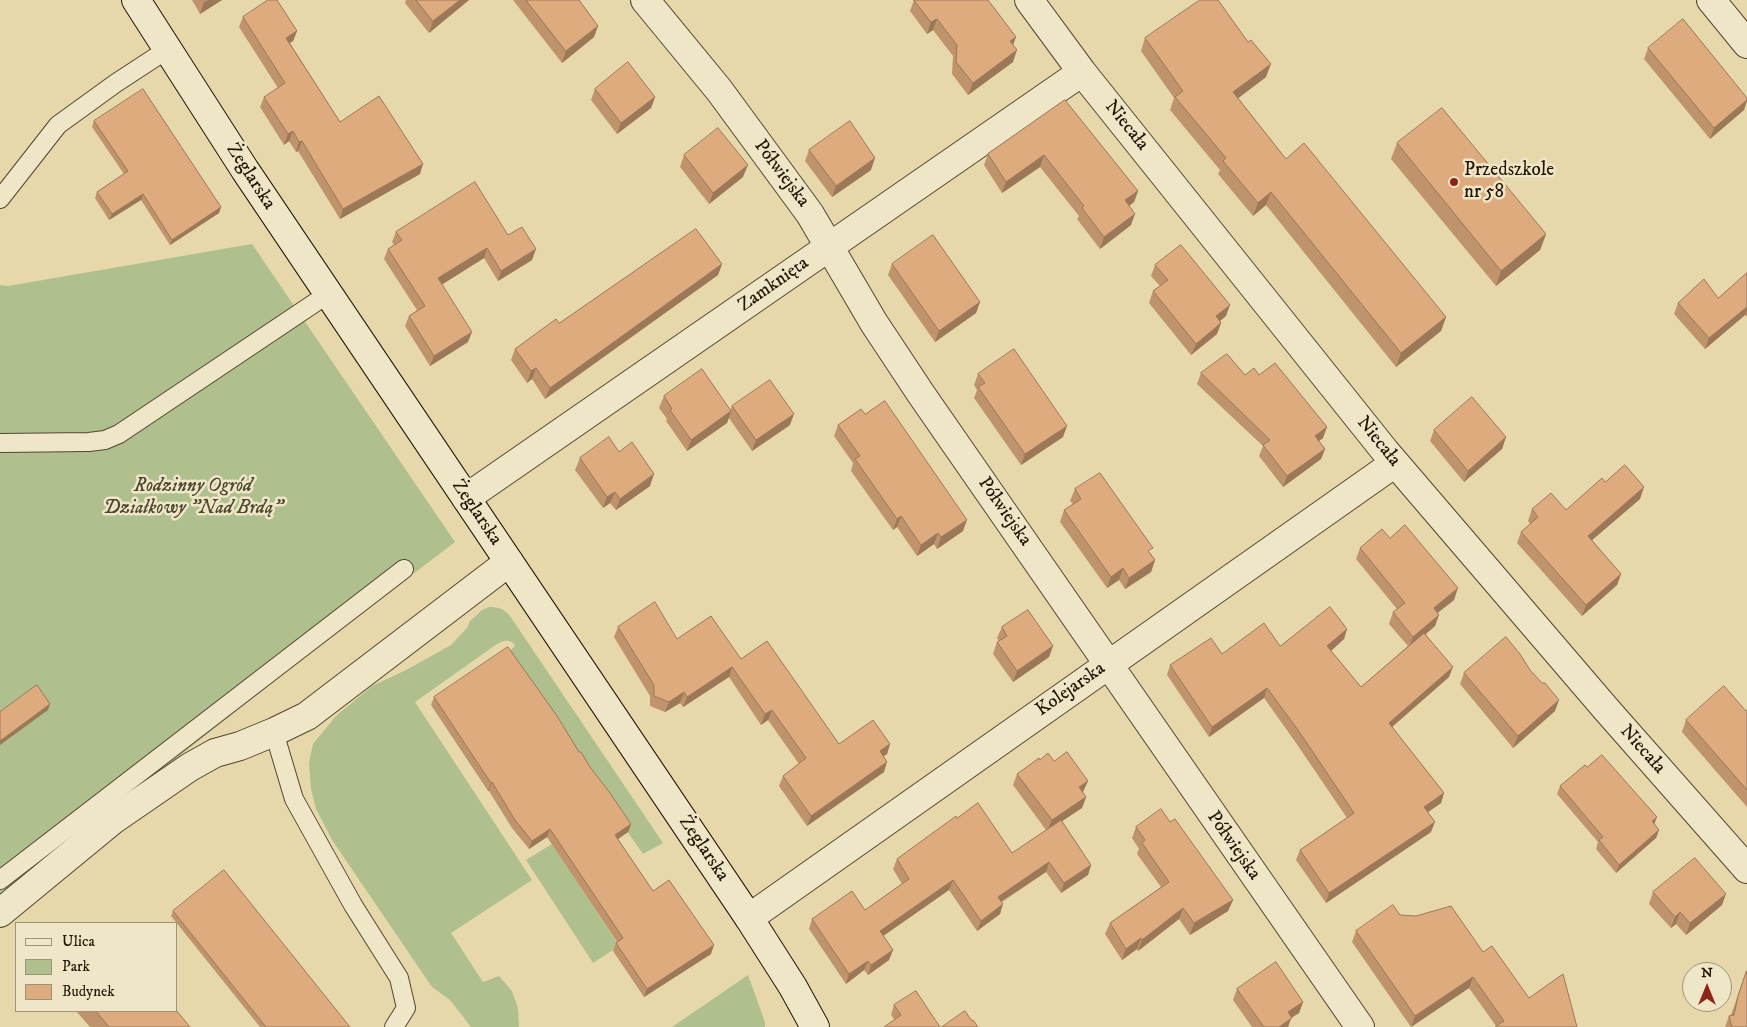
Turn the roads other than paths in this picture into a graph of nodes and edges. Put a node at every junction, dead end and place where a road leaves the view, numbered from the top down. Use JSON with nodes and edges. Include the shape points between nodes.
{"nodes":[{"id":1,"x":136,"y":0,"type":"edge"},
{"id":2,"x":645,"y":0,"type":"edge"},
{"id":3,"x":1711,"y":0,"type":"edge"},
{"id":4,"x":1039,"y":3,"type":"edge"},
{"id":5,"x":1747,"y":44,"type":"edge"},
{"id":6,"x":168,"y":50,"type":"junction"},
{"id":7,"x":1082,"y":72,"type":"junction"},
{"id":8,"x":0,"y":199,"type":"edge"},
{"id":9,"x":829,"y":247,"type":"junction"},
{"id":10,"x":328,"y":294,"type":"junction"},
{"id":11,"x":0,"y":443,"type":"edge"},
{"id":12,"x":1395,"y":464,"type":"junction"},
{"id":13,"x":466,"y":498,"type":"junction"},
{"id":14,"x":509,"y":562,"type":"junction"},
{"id":15,"x":404,"y":568,"type":"dead end"},
{"id":16,"x":1109,"y":663,"type":"junction"},
{"id":17,"x":274,"y":732,"type":"junction"},
{"id":18,"x":1747,"y":869,"type":"edge"},
{"id":19,"x":0,"y":880,"type":"edge"},
{"id":20,"x":0,"y":913,"type":"edge"},
{"id":21,"x":748,"y":918,"type":"junction"},
{"id":22,"x":394,"y":1027,"type":"edge"},
{"id":23,"x":815,"y":1027,"type":"edge"},
{"id":24,"x":1360,"y":1027,"type":"edge"}],
"edges":[{"from":1,"to":6,"type":"street","name":"Żeglarska"},
{"from":2,"to":9,"type":"street","name":"Półwiejska","via":[[718,90],[810,214]]},
{"from":3,"to":5,"type":"street"},
{"from":4,"to":7,"type":"street","name":"Niecała"},
{"from":6,"to":8,"type":"lane","via":[[58,125]]},
{"from":6,"to":10,"type":"street","name":"Żeglarska"},
{"from":7,"to":9,"type":"street","name":"Zamknięta"},
{"from":7,"to":12,"type":"street","name":"Niecała"},
{"from":9,"to":13,"type":"street","name":"Zamknięta"},
{"from":9,"to":16,"type":"street","name":"Półwiejska","via":[[921,394]]},
{"from":10,"to":11,"type":"lane","via":[[112,437],[89,442]]},
{"from":10,"to":13,"type":"street","name":"Żeglarska"},
{"from":12,"to":16,"type":"street","name":"Kolejarska"},
{"from":12,"to":18,"type":"street","name":"Niecała"},
{"from":13,"to":14,"type":"street","name":"Żeglarska"},
{"from":14,"to":17,"type":"street","via":[[306,716]]},
{"from":14,"to":21,"type":"street","name":"Żeglarska"},
{"from":15,"to":19,"type":"lane"},
{"from":16,"to":21,"type":"street","name":"Kolejarska"},
{"from":16,"to":24,"type":"street","name":"Półwiejska"},
{"from":17,"to":20,"type":"street","via":[[190,767],[113,820]]},
{"from":17,"to":22,"type":"lane","via":[[294,799],[353,905],[399,978],[406,1008]]},
{"from":21,"to":23,"type":"street","name":"Żeglarska"}]}
